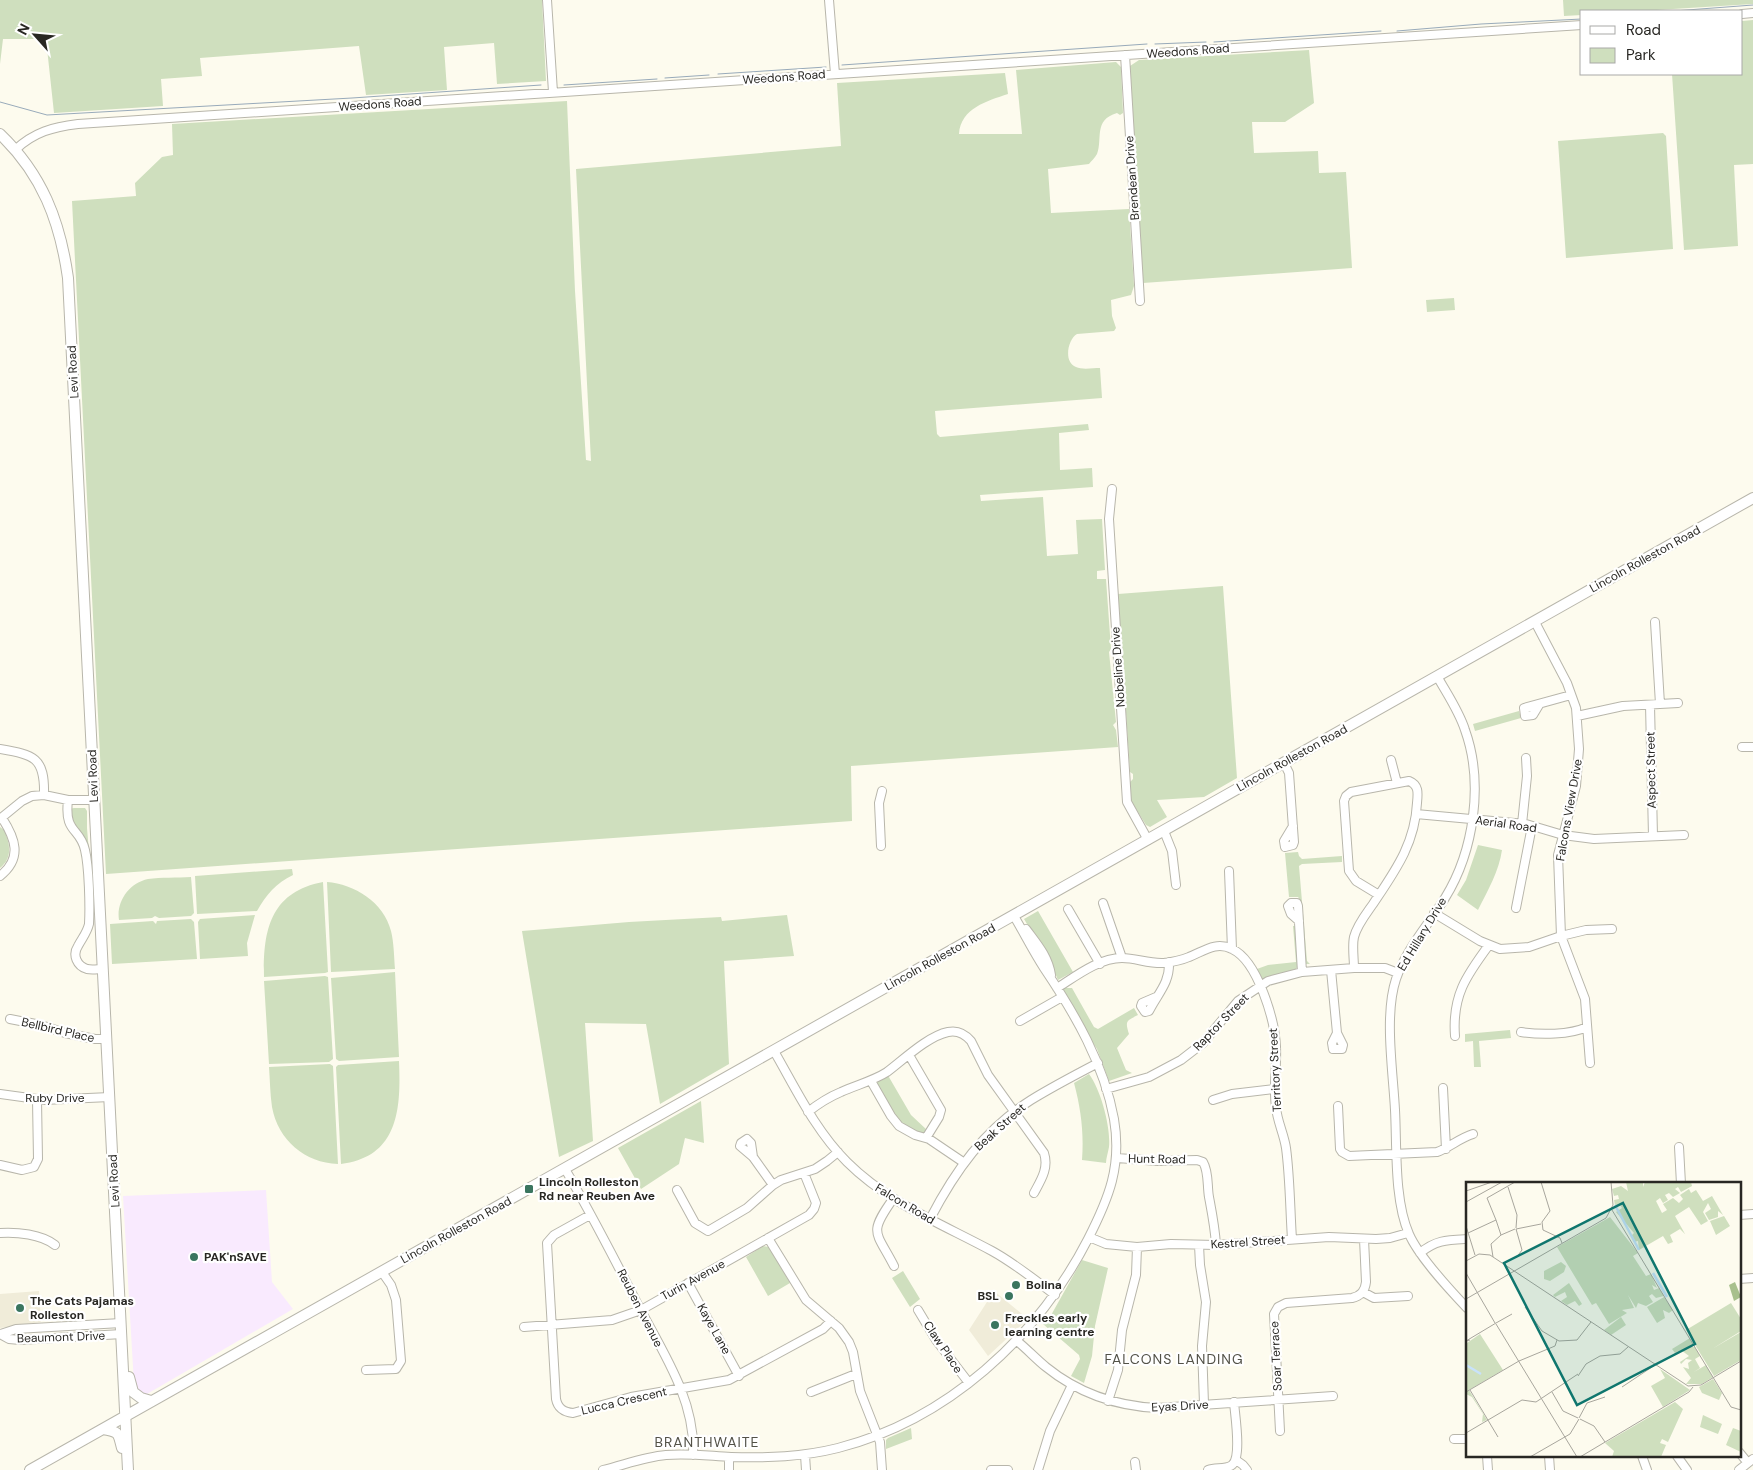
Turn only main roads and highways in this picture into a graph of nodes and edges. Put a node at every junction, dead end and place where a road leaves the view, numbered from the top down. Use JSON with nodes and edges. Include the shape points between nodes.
{"nodes":[{"id":1,"x":0,"y":134,"type":"edge"},
{"id":2,"x":1753,"y":498,"type":"edge"},
{"id":3,"x":124,"y":1371,"type":"junction"},
{"id":4,"x":151,"y":1401,"type":"junction"},
{"id":5,"x":126,"y":1416,"type":"junction"},
{"id":6,"x":103,"y":1429,"type":"junction"},
{"id":7,"x":127,"y":1455,"type":"junction"},
{"id":8,"x":30,"y":1470,"type":"edge"},
{"id":9,"x":128,"y":1470,"type":"edge"}],
"edges":[{"from":1,"to":3,"type":"main road","name":"Levi Road","via":[[34,175],[54,216],[68,278]]},
{"from":2,"to":4,"type":"main road","name":"Lincoln Rolleston Road"},
{"from":3,"to":4,"type":"main road","via":[[130,1378],[133,1392]]},
{"from":3,"to":5,"type":"main road","name":"Levi Road"},
{"from":4,"to":5,"type":"main road","name":"Lincoln Rolleston Road"},
{"from":5,"to":6,"type":"main road","name":"Lincoln Rolleston Road"},
{"from":5,"to":7,"type":"main road","name":"Levi Road"},
{"from":6,"to":7,"type":"main road","via":[[119,1435]]},
{"from":6,"to":8,"type":"main road","name":"Lincoln Rolleston Road"},
{"from":7,"to":9,"type":"main road","name":"Levi Road"}]}
